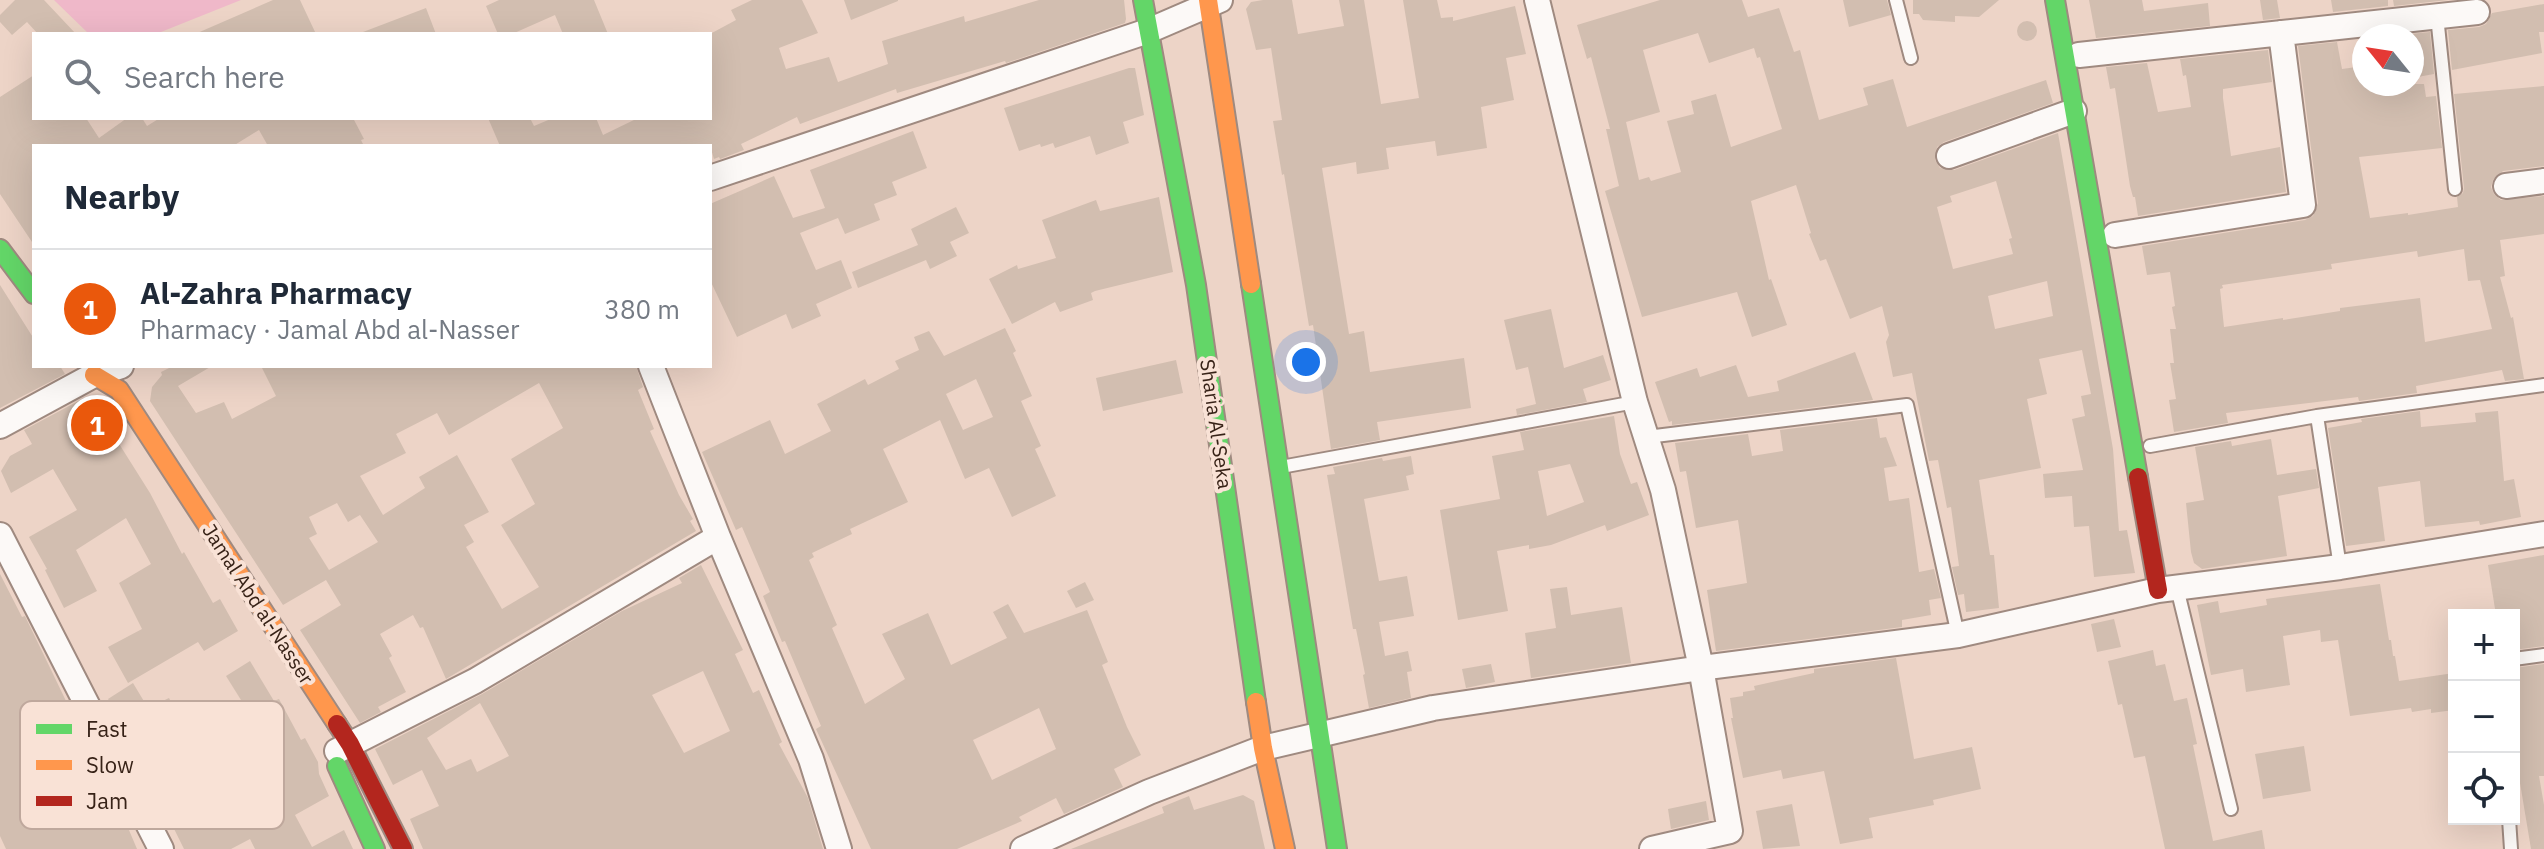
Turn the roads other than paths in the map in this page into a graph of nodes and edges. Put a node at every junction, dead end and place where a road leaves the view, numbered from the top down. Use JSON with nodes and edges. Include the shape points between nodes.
{"nodes":[{"id":1,"x":1143,"y":0,"type":"edge"},
{"id":2,"x":1537,"y":0,"type":"edge"},
{"id":3,"x":1896,"y":0,"type":"edge"},
{"id":4,"x":2055,"y":0,"type":"edge"},
{"id":5,"x":2069,"y":0,"type":"edge"},
{"id":6,"x":1213,"y":1,"type":"edge"},
{"id":7,"x":2477,"y":12,"type":"dead end"},
{"id":8,"x":2437,"y":16,"type":"junction"},
{"id":9,"x":1148,"y":31,"type":"junction"},
{"id":10,"x":2281,"y":33,"type":"junction"},
{"id":11,"x":2079,"y":55,"type":"junction"},
{"id":12,"x":1911,"y":58,"type":"dead end"},
{"id":13,"x":2074,"y":111,"type":"junction"},
{"id":14,"x":1949,"y":156,"type":"dead end"},
{"id":15,"x":712,"y":177,"type":"edge"},
{"id":16,"x":2544,"y":181,"type":"edge"},
{"id":17,"x":2506,"y":186,"type":"dead end"},
{"id":18,"x":2455,"y":189,"type":"dead end"},
{"id":19,"x":2113,"y":227,"type":"joint"},
{"id":20,"x":0,"y":249,"type":"edge"},
{"id":21,"x":32,"y":291,"type":"edge"},
{"id":22,"x":2127,"y":310,"type":"dead end"},
{"id":23,"x":652,"y":368,"type":"edge"},
{"id":24,"x":91,"y":370,"type":"edge"},
{"id":25,"x":2544,"y":385,"type":"edge"},
{"id":26,"x":101,"y":400,"type":"dead end"},
{"id":27,"x":1635,"y":402,"type":"junction"},
{"id":28,"x":2317,"y":416,"type":"junction"},
{"id":29,"x":0,"y":426,"type":"edge"},
{"id":30,"x":1647,"y":437,"type":"junction"},
{"id":31,"x":2150,"y":446,"type":"junction"},
{"id":32,"x":1278,"y":467,"type":"junction"},
{"id":33,"x":2544,"y":534,"type":"edge"},
{"id":34,"x":0,"y":535,"type":"edge"},
{"id":35,"x":718,"y":537,"type":"junction"},
{"id":36,"x":2169,"y":545,"type":"dead end"},
{"id":37,"x":2340,"y":567,"type":"junction"},
{"id":38,"x":2170,"y":584,"type":"junction"},
{"id":39,"x":1958,"y":635,"type":"junction"},
{"id":40,"x":2544,"y":655,"type":"edge"},
{"id":41,"x":2520,"y":658,"type":"edge"},
{"id":42,"x":1701,"y":668,"type":"junction"},
{"id":43,"x":85,"y":701,"type":"edge"},
{"id":44,"x":1318,"y":734,"type":"junction"},
{"id":45,"x":335,"y":746,"type":"junction"},
{"id":46,"x":1263,"y":748,"type":"junction"},
{"id":47,"x":2231,"y":809,"type":"dead end"},
{"id":48,"x":2509,"y":825,"type":"edge"},
{"id":49,"x":151,"y":829,"type":"edge"},
{"id":50,"x":161,"y":849,"type":"edge"},
{"id":51,"x":375,"y":849,"type":"edge"},
{"id":52,"x":403,"y":849,"type":"edge"},
{"id":53,"x":839,"y":849,"type":"edge"},
{"id":54,"x":1023,"y":849,"type":"edge"},
{"id":55,"x":1285,"y":849,"type":"edge"},
{"id":56,"x":1337,"y":849,"type":"edge"},
{"id":57,"x":1652,"y":849,"type":"edge"},
{"id":58,"x":2511,"y":849,"type":"edge"}],
"edges":[{"from":1,"to":9,"type":"street","name":"Sharia Al-Seka"},
{"from":2,"to":27,"type":"street"},
{"from":3,"to":12,"type":"lane"},
{"from":4,"to":13,"type":"street"},
{"from":5,"to":11,"type":"street"},
{"from":6,"to":9,"type":"street"},
{"from":6,"to":32,"type":"street"},
{"from":7,"to":8,"type":"street"},
{"from":8,"to":10,"type":"street"},
{"from":8,"to":18,"type":"lane"},
{"from":9,"to":15,"type":"street"},
{"from":9,"to":46,"type":"street","name":"Sharia Al-Seka","via":[[1196,285]]},
{"from":10,"to":11,"type":"street"},
{"from":10,"to":19,"type":"street","via":[[2303,205]]},
{"from":11,"to":19,"type":"street"},
{"from":13,"to":14,"type":"street"},
{"from":13,"to":38,"type":"street"},
{"from":16,"to":17,"type":"street"},
{"from":20,"to":21,"type":"street"},
{"from":22,"to":31,"type":"street"},
{"from":23,"to":35,"type":"street"},
{"from":24,"to":26,"type":"street"},
{"from":24,"to":29,"type":"street"},
{"from":24,"to":45,"type":"street","name":"Jamal Abd al-Nasser","via":[[119,390]]},
{"from":25,"to":28,"type":"lane"},
{"from":27,"to":30,"type":"street"},
{"from":27,"to":32,"type":"lane"},
{"from":28,"to":31,"type":"lane"},
{"from":28,"to":37,"type":"lane"},
{"from":30,"to":39,"type":"lane","via":[[1907,405]]},
{"from":30,"to":42,"type":"street"},
{"from":31,"to":36,"type":"street"},
{"from":32,"to":44,"type":"street"},
{"from":33,"to":37,"type":"street"},
{"from":34,"to":43,"type":"street"},
{"from":35,"to":45,"type":"street","via":[[475,681]]},
{"from":35,"to":53,"type":"street","via":[[811,759]]},
{"from":37,"to":38,"type":"street"},
{"from":38,"to":39,"type":"street"},
{"from":38,"to":47,"type":"lane"},
{"from":39,"to":42,"type":"street"},
{"from":40,"to":41,"type":"lane"},
{"from":42,"to":44,"type":"street","via":[[1433,708]]},
{"from":42,"to":57,"type":"street","via":[[1730,831]]},
{"from":44,"to":46,"type":"street"},
{"from":44,"to":56,"type":"street"},
{"from":45,"to":51,"type":"street","name":"Jamal Abd al-Nasser"},
{"from":45,"to":52,"type":"street","name":"Jamal Abd al-Nasser"},
{"from":46,"to":54,"type":"street"},
{"from":46,"to":55,"type":"street","name":"Sharia Al-Seka"},
{"from":48,"to":58,"type":"lane"},
{"from":49,"to":50,"type":"street"}]}
